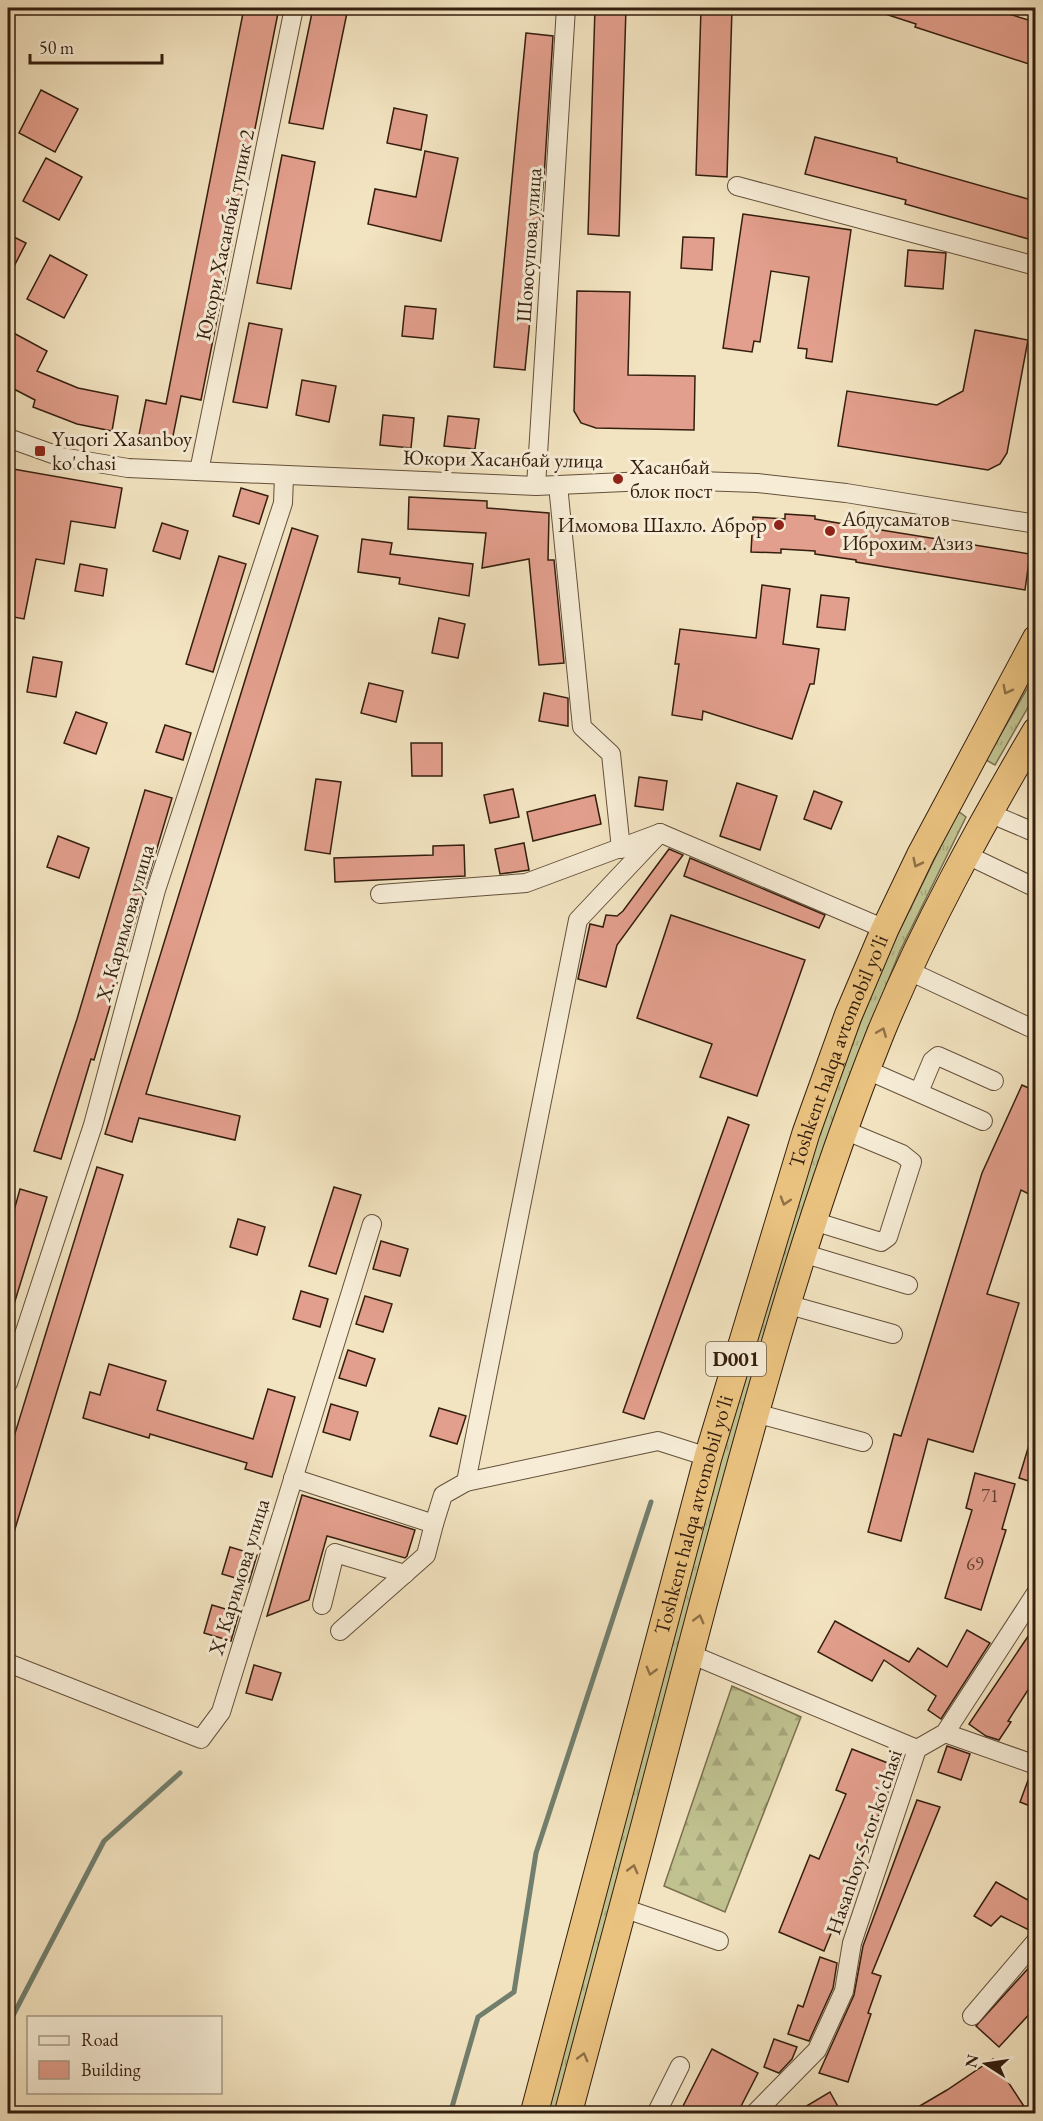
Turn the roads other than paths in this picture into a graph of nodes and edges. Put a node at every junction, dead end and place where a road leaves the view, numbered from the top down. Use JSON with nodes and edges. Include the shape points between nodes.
{"nodes":[{"id":1,"x":294,"y":8,"type":"edge"},
{"id":2,"x":566,"y":8,"type":"edge"},
{"id":3,"x":736,"y":186,"type":"dead end"},
{"id":4,"x":1035,"y":266,"type":"edge"},
{"id":5,"x":8,"y":438,"type":"edge"},
{"id":6,"x":199,"y":471,"type":"junction"},
{"id":7,"x":284,"y":477,"type":"junction"},
{"id":8,"x":558,"y":485,"type":"junction"},
{"id":9,"x":536,"y":486,"type":"junction"},
{"id":10,"x":1035,"y":524,"type":"edge"},
{"id":11,"x":1035,"y":639,"type":"edge"},
{"id":12,"x":1035,"y":731,"type":"edge"},
{"id":13,"x":961,"y":779,"type":"junction"},
{"id":14,"x":993,"y":806,"type":"junction"},
{"id":15,"x":660,"y":833,"type":"junction"},
{"id":16,"x":1035,"y":833,"type":"edge"},
{"id":17,"x":621,"y":849,"type":"junction"},
{"id":18,"x":967,"y":855,"type":"junction"},
{"id":19,"x":1035,"y":888,"type":"edge"},
{"id":20,"x":380,"y":894,"type":"dead end"},
{"id":21,"x":885,"y":929,"type":"junction"},
{"id":22,"x":909,"y":971,"type":"junction"},
{"id":23,"x":1029,"y":1027,"type":"dead end"},
{"id":24,"x":867,"y":1070,"type":"junction"},
{"id":25,"x":994,"y":1081,"type":"dead end"},
{"id":26,"x":919,"y":1092,"type":"junction"},
{"id":27,"x":983,"y":1121,"type":"dead end"},
{"id":28,"x":844,"y":1130,"type":"junction"},
{"id":29,"x":813,"y":1221,"type":"junction"},
{"id":30,"x":372,"y":1224,"type":"dead end"},
{"id":31,"x":802,"y":1253,"type":"junction"},
{"id":32,"x":908,"y":1285,"type":"dead end"},
{"id":33,"x":786,"y":1304,"type":"junction"},
{"id":34,"x":893,"y":1334,"type":"dead end"},
{"id":35,"x":8,"y":1383,"type":"edge"},
{"id":36,"x":755,"y":1413,"type":"junction"},
{"id":37,"x":863,"y":1442,"type":"dead end"},
{"id":38,"x":708,"y":1457,"type":"junction"},
{"id":39,"x":293,"y":1478,"type":"junction"},
{"id":40,"x":466,"y":1482,"type":"junction"},
{"id":41,"x":434,"y":1524,"type":"junction"},
{"id":42,"x":405,"y":1574,"type":"junction"},
{"id":43,"x":1035,"y":1593,"type":"edge"},
{"id":44,"x":322,"y":1605,"type":"dead end"},
{"id":45,"x":340,"y":1631,"type":"dead end"},
{"id":46,"x":690,"y":1654,"type":"junction"},
{"id":47,"x":8,"y":1663,"type":"edge"},
{"id":48,"x":945,"y":1733,"type":"junction"},
{"id":49,"x":917,"y":1749,"type":"junction"},
{"id":50,"x":1035,"y":1765,"type":"edge"},
{"id":51,"x":623,"y":1908,"type":"junction"},
{"id":52,"x":719,"y":1941,"type":"dead end"},
{"id":53,"x":1035,"y":1941,"type":"edge"},
{"id":54,"x":972,"y":2016,"type":"dead end"},
{"id":55,"x":680,"y":2066,"type":"dead end"},
{"id":56,"x":534,"y":2114,"type":"edge"},
{"id":57,"x":568,"y":2114,"type":"edge"},
{"id":58,"x":657,"y":2114,"type":"edge"},
{"id":59,"x":754,"y":2114,"type":"edge"}],
"edges":[{"from":1,"to":6,"type":"street","name":"Юкори Хасанбай тупик 2"},
{"from":2,"to":9,"type":"street","name":"Шоюсупова улица"},
{"from":3,"to":4,"type":"street"},
{"from":5,"to":6,"type":"street","name":"Юкори Хасанбай улица","via":[[51,455],[83,462]]},
{"from":6,"to":7,"type":"street","name":"Юкори Хасанбай улица"},
{"from":7,"to":9,"type":"street","name":"Юкори Хасанбай улица"},
{"from":7,"to":35,"type":"street","name":"Х. Каримова улица","via":[[283,503],[156,890],[93,1125]]},
{"from":8,"to":9,"type":"street","name":"Юкори Хасанбай улица"},
{"from":8,"to":10,"type":"street","name":"Юкори Хасанбай улица","via":[[669,480],[757,483],[846,493]]},
{"from":8,"to":17,"type":"street","via":[[582,726],[611,754]]},
{"from":11,"to":13,"type":"highway","name":"Toshkent halqa avtomobil yo'li","number":"D001","one_way":true},
{"from":12,"to":14,"type":"highway","name":"Toshkent halqa avtomobil yo'li","number":"D001"},
{"from":13,"to":14,"type":"highway"},
{"from":13,"to":21,"type":"highway","name":"Toshkent halqa avtomobil yo'li","number":"D001","one_way":true},
{"from":14,"to":16,"type":"street"},
{"from":14,"to":18,"type":"highway","name":"Toshkent halqa avtomobil yo'li","number":"D001"},
{"from":15,"to":17,"type":"street"},
{"from":15,"to":21,"type":"street"},
{"from":15,"to":40,"type":"street","via":[[578,920]]},
{"from":17,"to":20,"type":"street","via":[[526,883]]},
{"from":18,"to":19,"type":"street"},
{"from":18,"to":22,"type":"highway","name":"Toshkent halqa avtomobil yo'li","number":"D001"},
{"from":21,"to":38,"type":"highway","name":"Toshkent halqa avtomobil yo'li","number":"D001","one_way":true,"via":[[848,1016],[806,1133]]},
{"from":22,"to":23,"type":"street"},
{"from":24,"to":22,"type":"highway","name":"Toshkent halqa avtomobil yo'li","number":"D001","one_way":true},
{"from":24,"to":26,"type":"street"},
{"from":24,"to":28,"type":"highway","name":"Toshkent halqa avtomobil yo'li","number":"D001"},
{"from":25,"to":26,"type":"street","via":[[938,1056]]},
{"from":26,"to":27,"type":"street"},
{"from":28,"to":29,"type":"highway","name":"Toshkent halqa avtomobil yo'li","number":"D001"},
{"from":28,"to":29,"type":"street","via":[[912,1162],[888,1237],[881,1242]]},
{"from":29,"to":31,"type":"highway","name":"Toshkent halqa avtomobil yo'li","number":"D001"},
{"from":30,"to":39,"type":"street","name":"Х. Каримова улица"},
{"from":31,"to":32,"type":"street"},
{"from":31,"to":33,"type":"highway","name":"Toshkent halqa avtomobil yo'li","number":"D001"},
{"from":33,"to":34,"type":"street"},
{"from":33,"to":36,"type":"highway","name":"Toshkent halqa avtomobil yo'li","number":"D001"},
{"from":36,"to":37,"type":"street"},
{"from":46,"to":36,"type":"highway","name":"Toshkent halqa avtomobil yo'li","number":"D001","one_way":true},
{"from":38,"to":40,"type":"street","via":[[658,1441]]},
{"from":38,"to":56,"type":"highway","name":"Toshkent halqa avtomobil yo'li","number":"D001","one_way":true},
{"from":39,"to":41,"type":"street"},
{"from":39,"to":47,"type":"street","name":"Х. Каримова улица","via":[[221,1712],[201,1739]]},
{"from":40,"to":41,"type":"street","via":[[443,1495]]},
{"from":41,"to":42,"type":"street","via":[[426,1555]]},
{"from":42,"to":44,"type":"street","via":[[335,1553]]},
{"from":42,"to":45,"type":"street"},
{"from":43,"to":48,"type":"street","name":"Hasanboy 5-tor ko'chasi"},
{"from":46,"to":49,"type":"street"},
{"from":51,"to":46,"type":"highway","name":"Toshkent halqa avtomobil yo'li","number":"D001","one_way":true},
{"from":48,"to":49,"type":"street","name":"Hasanboy 5-tor ko'chasi"},
{"from":48,"to":50,"type":"street"},
{"from":49,"to":59,"type":"street","name":"Hasanboy 5-tor ko'chasi","via":[[852,1943],[844,1991],[817,2050]]},
{"from":51,"to":52,"type":"street"},
{"from":57,"to":51,"type":"highway","name":"Toshkent halqa avtomobil yo'li","number":"D001","one_way":true},
{"from":53,"to":54,"type":"street"},
{"from":55,"to":58,"type":"street"}]}
